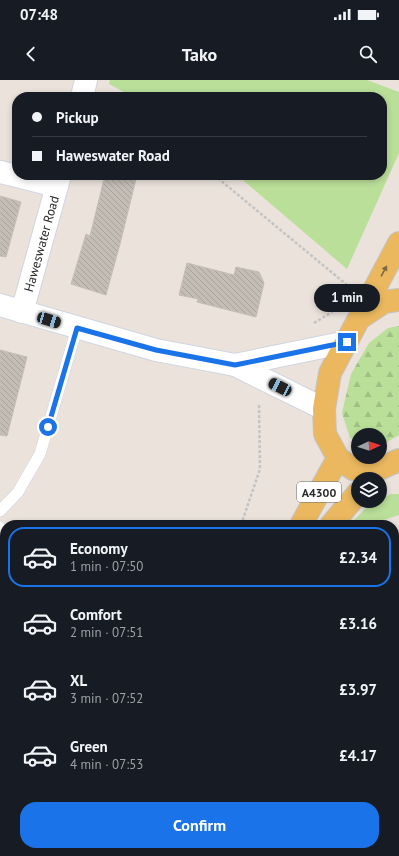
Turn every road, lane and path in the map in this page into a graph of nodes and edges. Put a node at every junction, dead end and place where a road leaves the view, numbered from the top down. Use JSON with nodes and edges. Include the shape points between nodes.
{"nodes":[{"id":1,"x":86,"y":80,"type":"edge"},
{"id":2,"x":83,"y":92,"type":"edge"},
{"id":3,"x":0,"y":172,"type":"edge"},
{"id":4,"x":12,"y":174,"type":"edge"},
{"id":5,"x":220,"y":180,"type":"edge"},
{"id":6,"x":58,"y":181,"type":"edge"},
{"id":7,"x":399,"y":243,"type":"edge"},
{"id":8,"x":399,"y":300,"type":"edge"},
{"id":9,"x":0,"y":305,"type":"edge"},
{"id":10,"x":22,"y":312,"type":"junction"},
{"id":11,"x":360,"y":318,"type":"junction"},
{"id":12,"x":314,"y":323,"type":"dead end"},
{"id":13,"x":77,"y":328,"type":"junction"},
{"id":14,"x":347,"y":342,"type":"junction"},
{"id":15,"x":235,"y":365,"type":"junction"},
{"id":16,"x":260,"y":405,"type":"dead end"},
{"id":17,"x":324,"y":409,"type":"junction"},
{"id":18,"x":338,"y":458,"type":"junction"},
{"id":19,"x":399,"y":460,"type":"edge"},
{"id":20,"x":365,"y":472,"type":"edge"},
{"id":21,"x":377,"y":472,"type":"edge"},
{"id":22,"x":351,"y":501,"type":"edge"},
{"id":23,"x":0,"y":511,"type":"edge"},
{"id":24,"x":243,"y":520,"type":"edge"},
{"id":25,"x":304,"y":520,"type":"edge"},
{"id":26,"x":335,"y":520,"type":"edge"}],
"edges":[{"from":1,"to":2,"type":"street"},
{"from":3,"to":4,"type":"street"},
{"from":5,"to":12,"type":"path","via":[[347,285],[332,312]]},
{"from":6,"to":10,"type":"street","name":"Haweswater Road"},
{"from":11,"to":7,"type":"main road","number":"A4300","one_way":true},
{"from":8,"to":11,"type":"main road","number":"A4300","via":[[384,302]]},
{"from":9,"to":10,"type":"street"},
{"from":10,"to":13,"type":"street"},
{"from":11,"to":14,"type":"main road","number":"A4300"},
{"from":13,"to":15,"type":"street","via":[[156,350]]},
{"from":13,"to":23,"type":"lane","via":[[40,454],[18,492]]},
{"from":14,"to":15,"type":"street"},
{"from":14,"to":17,"type":"main road","number":"A4300","via":[[330,373]]},
{"from":15,"to":17,"type":"street"},
{"from":16,"to":24,"type":"path","via":[[260,469]]},
{"from":17,"to":18,"type":"main road","number":"A4300","via":[[325,434]]},
{"from":18,"to":20,"type":"main road","number":"A4300","via":[[353,469]]},
{"from":18,"to":25,"type":"main road","number":"A4300"},
{"from":19,"to":21,"type":"main road","number":"A4300"},
{"from":22,"to":26,"type":"main road","number":"A4300"}]}
